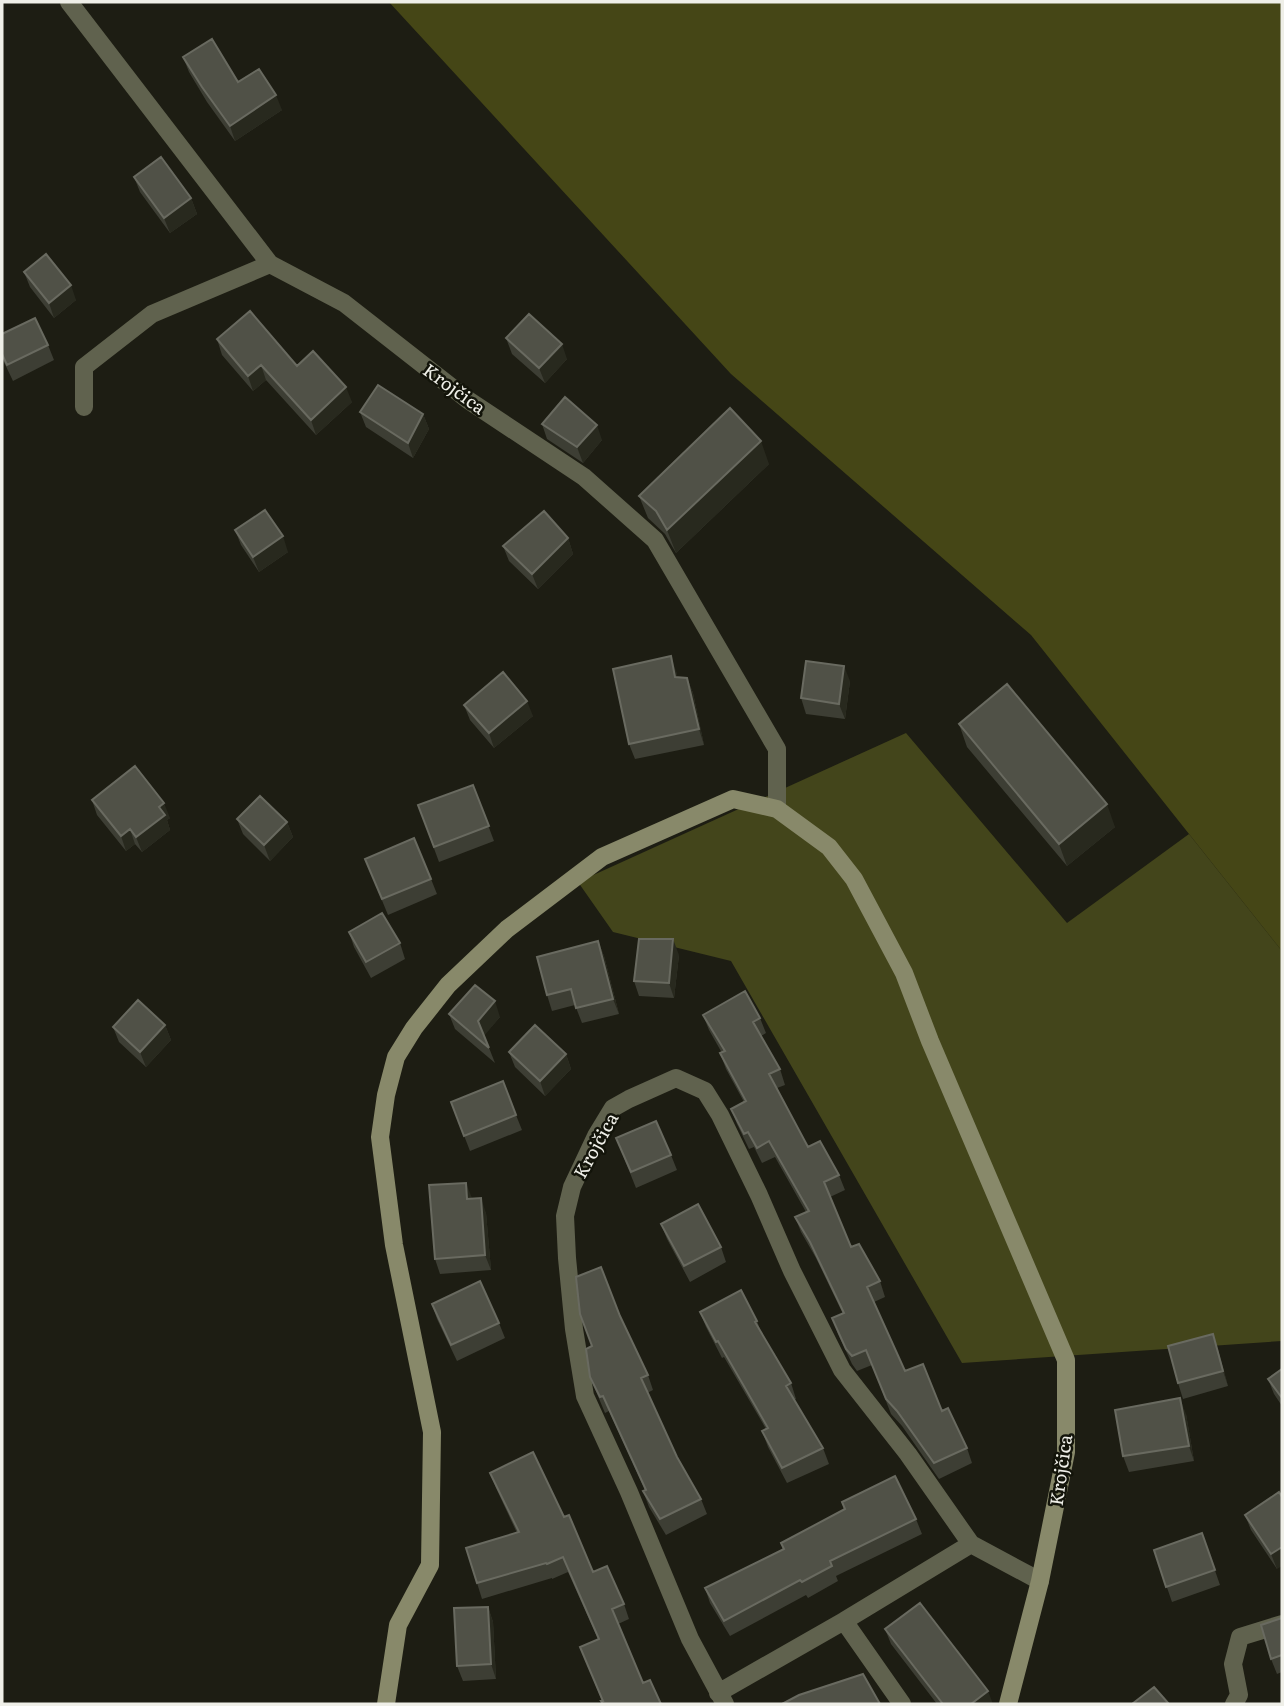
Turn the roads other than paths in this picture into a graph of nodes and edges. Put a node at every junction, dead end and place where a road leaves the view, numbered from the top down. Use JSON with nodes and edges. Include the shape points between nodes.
{"nodes":[{"id":1,"x":69,"y":2,"type":"edge"},
{"id":2,"x":270,"y":264,"type":"junction"},
{"id":3,"x":84,"y":407,"type":"dead end"},
{"id":4,"x":777,"y":809,"type":"junction"},
{"id":5,"x":971,"y":1544,"type":"junction"},
{"id":6,"x":1040,"y":1581,"type":"junction"},
{"id":7,"x":844,"y":1620,"type":"junction"},
{"id":8,"x":1282,"y":1624,"type":"edge"},
{"id":9,"x":722,"y":1699,"type":"edge"},
{"id":10,"x":1237,"y":1700,"type":"edge"},
{"id":11,"x":386,"y":1704,"type":"edge"},
{"id":12,"x":902,"y":1704,"type":"edge"},
{"id":13,"x":1009,"y":1704,"type":"edge"}],
"edges":[{"from":1,"to":2,"type":"street","name":"Krojčica"},
{"from":2,"to":3,"type":"street","via":[[152,314],[84,367]]},
{"from":2,"to":4,"type":"street","name":"Krojčica","via":[[344,303],[468,400],[584,477],[654,540],[777,749]]},
{"from":4,"to":6,"type":"main road","name":"Krojčica","via":[[829,847],[854,879],[904,973],[1066,1360],[1066,1452]]},
{"from":4,"to":11,"type":"main road","name":"Krojčica","via":[[733,799],[602,857],[507,929],[448,985],[396,1058],[380,1137],[394,1245],[432,1432],[432,1458],[430,1565],[398,1625]]},
{"from":5,"to":6,"type":"street","name":"Krojčica"},
{"from":5,"to":7,"type":"street","name":"Krojčica"},
{"from":5,"to":9,"type":"street","name":"Krojčica","via":[[842,1370],[705,1091],[676,1078],[613,1108],[572,1187],[565,1216],[574,1329],[585,1396],[690,1639]]},
{"from":6,"to":13,"type":"main road","name":"Krojčica"},
{"from":7,"to":9,"type":"street","name":"Krojčica"},
{"from":7,"to":12,"type":"street"},
{"from":8,"to":10,"type":"street","via":[[1240,1637],[1233,1664]]}]}
